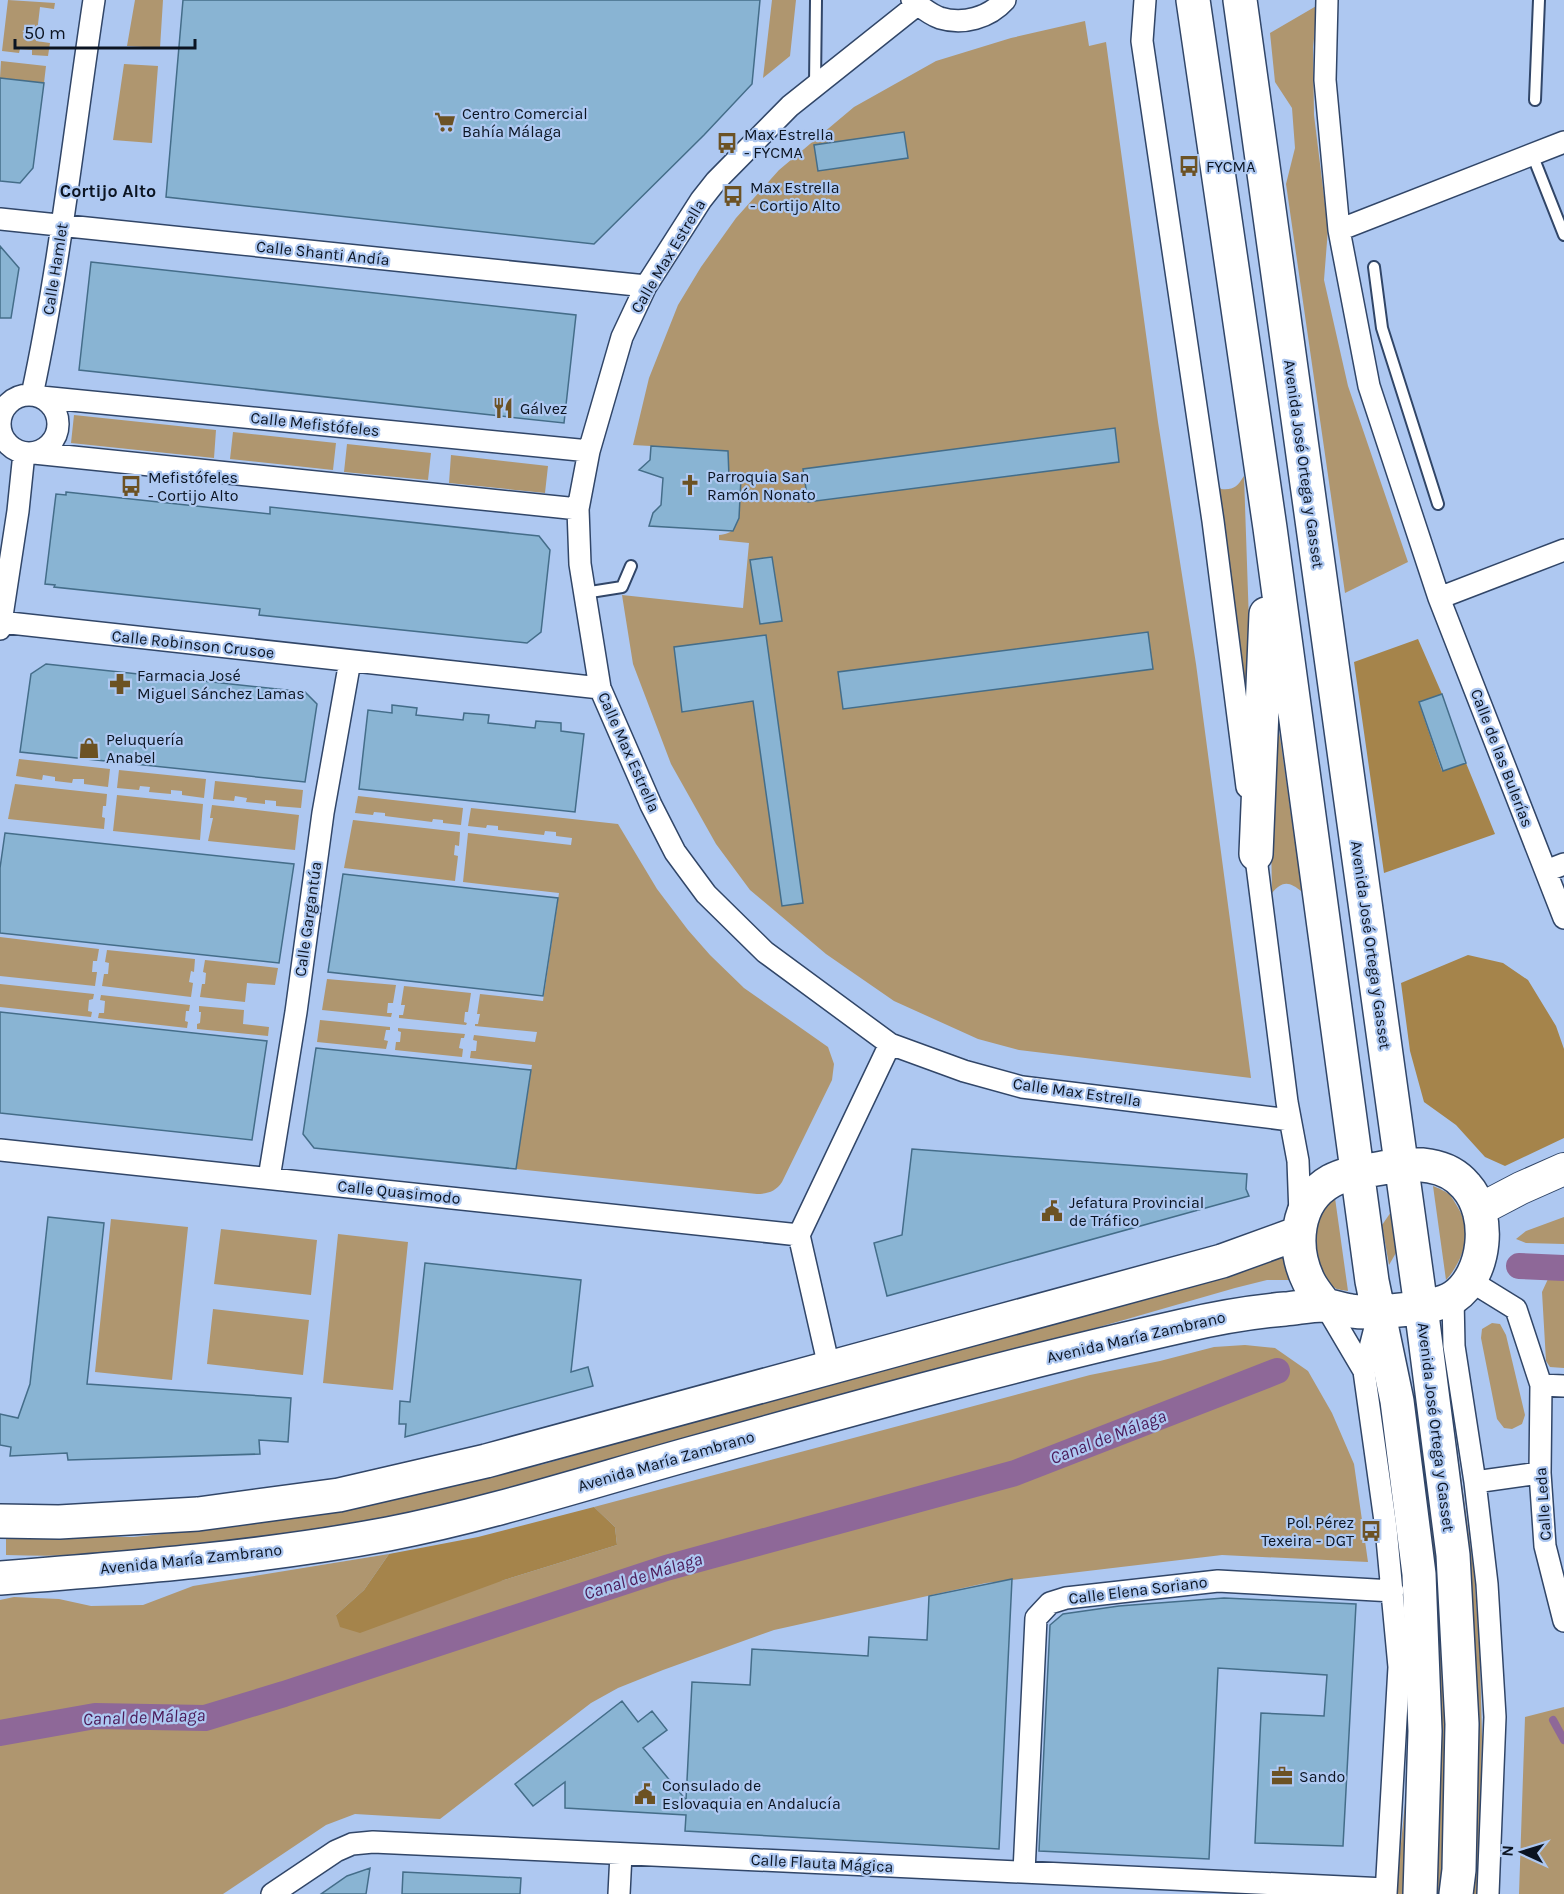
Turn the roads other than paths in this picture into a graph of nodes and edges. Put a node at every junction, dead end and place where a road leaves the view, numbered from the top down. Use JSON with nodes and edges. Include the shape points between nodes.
{"nodes":[{"id":1,"x":94,"y":0,"type":"edge"},
{"id":2,"x":816,"y":0,"type":"edge"},
{"id":3,"x":1005,"y":0,"type":"edge"},
{"id":4,"x":1145,"y":0,"type":"edge"},
{"id":5,"x":1193,"y":0,"type":"edge"},
{"id":6,"x":1240,"y":0,"type":"edge"},
{"id":7,"x":1327,"y":0,"type":"edge"},
{"id":8,"x":1539,"y":0,"type":"edge"},
{"id":9,"x":915,"y":2,"type":"edge"},
{"id":10,"x":815,"y":84,"type":"junction"},
{"id":11,"x":1535,"y":100,"type":"dead end"},
{"id":12,"x":1564,"y":142,"type":"edge"},
{"id":13,"x":1532,"y":154,"type":"junction"},
{"id":14,"x":0,"y":219,"type":"edge"},
{"id":15,"x":62,"y":226,"type":"junction"},
{"id":16,"x":1339,"y":230,"type":"junction"},
{"id":17,"x":1564,"y":235,"type":"edge"},
{"id":18,"x":1374,"y":267,"type":"dead end"},
{"id":19,"x":646,"y":286,"type":"junction"},
{"id":20,"x":0,"y":393,"type":"edge"},
{"id":21,"x":32,"y":396,"type":"junction"},
{"id":22,"x":18,"y":451,"type":"edge"},
{"id":23,"x":589,"y":451,"type":"junction"},
{"id":24,"x":1438,"y":504,"type":"dead end"},
{"id":25,"x":578,"y":509,"type":"junction"},
{"id":26,"x":1270,"y":528,"type":"junction"},
{"id":27,"x":1564,"y":550,"type":"edge"},
{"id":28,"x":631,"y":566,"type":"dead end"},
{"id":29,"x":584,"y":593,"type":"junction"},
{"id":30,"x":1440,"y":598,"type":"junction"},
{"id":31,"x":0,"y":624,"type":"edge"},
{"id":32,"x":350,"y":661,"type":"junction"},
{"id":33,"x":600,"y":688,"type":"junction"},
{"id":34,"x":1256,"y":854,"type":"junction"},
{"id":35,"x":1555,"y":868,"type":"edge"},
{"id":36,"x":1564,"y":918,"type":"edge"},
{"id":37,"x":890,"y":1044,"type":"junction"},
{"id":38,"x":1290,"y":1120,"type":"junction"},
{"id":39,"x":0,"y":1150,"type":"edge"},
{"id":40,"x":1401,"y":1165,"type":"junction"},
{"id":41,"x":1564,"y":1169,"type":"edge"},
{"id":42,"x":1358,"y":1173,"type":"junction"},
{"id":43,"x":269,"y":1178,"type":"junction"},
{"id":44,"x":1479,"y":1210,"type":"junction"},
{"id":45,"x":1299,"y":1227,"type":"junction"},
{"id":46,"x":799,"y":1235,"type":"junction"},
{"id":47,"x":1461,"y":1289,"type":"junction"},
{"id":48,"x":1325,"y":1305,"type":"junction"},
{"id":49,"x":1421,"y":1307,"type":"junction"},
{"id":50,"x":1379,"y":1311,"type":"junction"},
{"id":51,"x":829,"y":1367,"type":"junction"},
{"id":52,"x":1364,"y":1371,"type":"junction"},
{"id":53,"x":1541,"y":1385,"type":"junction"},
{"id":54,"x":1564,"y":1386,"type":"edge"},
{"id":55,"x":1540,"y":1473,"type":"junction"},
{"id":56,"x":1475,"y":1482,"type":"junction"},
{"id":57,"x":0,"y":1521,"type":"edge"},
{"id":58,"x":0,"y":1578,"type":"edge"},
{"id":59,"x":1393,"y":1591,"type":"junction"},
{"id":60,"x":1564,"y":1621,"type":"edge"},
{"id":61,"x":621,"y":1854,"type":"junction"},
{"id":62,"x":1024,"y":1872,"type":"junction"},
{"id":63,"x":1386,"y":1892,"type":"edge"},
{"id":64,"x":272,"y":1894,"type":"edge"},
{"id":65,"x":619,"y":1894,"type":"edge"},
{"id":66,"x":1420,"y":1894,"type":"edge"},
{"id":67,"x":1456,"y":1894,"type":"edge"},
{"id":68,"x":1488,"y":1894,"type":"edge"}],
"edges":[{"from":1,"to":15,"type":"street","name":"Calle Hamlet"},
{"from":2,"to":10,"type":"lane"},
{"from":3,"to":9,"type":"street","via":[[986,15],[955,21],[925,11]]},
{"from":4,"to":34,"type":"street","via":[[1142,41],[1213,521]]},
{"from":5,"to":26,"type":"main road"},
{"from":6,"to":40,"type":"main road","name":"Avenida José Ortega y Gasset"},
{"from":7,"to":16,"type":"street","name":"Calle de las Bulerías","via":[[1325,80]]},
{"from":8,"to":11,"type":"lane"},
{"from":9,"to":10,"type":"street","name":"Calle Max Estrella"},
{"from":10,"to":19,"type":"street","name":"Calle Max Estrella","via":[[711,187]]},
{"from":12,"to":13,"type":"street"},
{"from":13,"to":16,"type":"street"},
{"from":13,"to":17,"type":"lane"},
{"from":14,"to":15,"type":"street","name":"Calle Shanti Andía"},
{"from":15,"to":19,"type":"street","name":"Calle Shanti Andía"},
{"from":15,"to":21,"type":"street","name":"Calle Hamlet"},
{"from":16,"to":30,"type":"street","name":"Calle de las Bulerías","via":[[1369,386]]},
{"from":18,"to":24,"type":"lane","via":[[1382,328]]},
{"from":19,"to":23,"type":"street","name":"Calle Max Estrella","via":[[621,337]]},
{"from":20,"to":21,"type":"street","name":"Calle Mefistófeles"},
{"from":21,"to":22,"type":"street","via":[[13,400],[0,419],[6,442]]},
{"from":21,"to":22,"type":"street","via":[[56,412],[56,433],[44,449]]},
{"from":21,"to":23,"type":"street","name":"Calle Mefistófeles"},
{"from":22,"to":25,"type":"street"},
{"from":22,"to":31,"type":"street","via":[[18,511]]},
{"from":23,"to":25,"type":"street","name":"Calle Max Estrella"},
{"from":25,"to":29,"type":"street","name":"Calle Max Estrella"},
{"from":26,"to":34,"type":"main road"},
{"from":26,"to":42,"type":"main road"},
{"from":27,"to":30,"type":"street"},
{"from":28,"to":29,"type":"lane","via":[[622,587]]},
{"from":29,"to":33,"type":"street","name":"Calle Max Estrella"},
{"from":30,"to":35,"type":"street","name":"Calle de las Bulerías"},
{"from":31,"to":32,"type":"street","name":"Calle Robinson Crusoe"},
{"from":32,"to":33,"type":"street","name":"Calle Robinson Crusoe"},
{"from":32,"to":43,"type":"street","name":"Calle Gargantúa","via":[[323,813]]},
{"from":33,"to":37,"type":"street","name":"Calle Max Estrella","via":[[675,852],[706,894],[765,952]]},
{"from":34,"to":38,"type":"street"},
{"from":35,"to":36,"type":"street","name":"Calle de las Bulerías"},
{"from":37,"to":38,"type":"street","name":"Calle Max Estrella","via":[[1022,1087]]},
{"from":37,"to":46,"type":"street"},
{"from":38,"to":45,"type":"street","via":[[1298,1161]]},
{"from":39,"to":43,"type":"street","name":"Calle Quasimodo"},
{"from":40,"to":42,"type":"main road"},
{"from":40,"to":44,"type":"main road","via":[[1426,1164],[1448,1172],[1467,1186]]},
{"from":40,"to":49,"type":"main road","name":"Avenida José Ortega y Gasset"},
{"from":41,"to":44,"type":"main road"},
{"from":42,"to":45,"type":"main road","via":[[1333,1179],[1313,1195]]},
{"from":42,"to":50,"type":"main road"},
{"from":43,"to":46,"type":"street","name":"Calle Quasimodo"},
{"from":44,"to":47,"type":"main road","via":[[1483,1253]]},
{"from":45,"to":48,"type":"main road","via":[[1300,1259],[1310,1284]]},
{"from":45,"to":51,"type":"main road","via":[[1222,1261]]},
{"from":46,"to":51,"type":"street"},
{"from":47,"to":49,"type":"main road","name":"Avenida María Zambrano"},
{"from":47,"to":53,"type":"street","name":"Calle Leda","via":[[1516,1309]]},
{"from":47,"to":56,"type":"street","name":"Avenida José Ortega y Gasset","via":[[1454,1346]]},
{"from":48,"to":50,"type":"main road","name":"Avenida María Zambrano","via":[[1353,1312]]},
{"from":48,"to":52,"type":"street"},
{"from":48,"to":58,"type":"main road","name":"Avenida María Zambrano","via":[[1236,1314],[1068,1352],[496,1508],[389,1533],[207,1561]]},
{"from":49,"to":50,"type":"main road","name":"Avenida María Zambrano"},
{"from":49,"to":67,"type":"main road","name":"Avenida José Ortega y Gasset","via":[[1453,1555],[1462,1724]]},
{"from":50,"to":52,"type":"street"},
{"from":50,"to":66,"type":"main road","via":[[1397,1401],[1419,1574],[1425,1731]]},
{"from":51,"to":57,"type":"main road","via":[[486,1461],[339,1495],[198,1514],[59,1522]]},
{"from":52,"to":59,"type":"street"},
{"from":53,"to":54,"type":"street"},
{"from":53,"to":55,"type":"street","name":"Calle Leda"},
{"from":55,"to":56,"type":"street"},
{"from":55,"to":60,"type":"street","name":"Calle Leda","via":[[1545,1546]]},
{"from":56,"to":68,"type":"street","name":"Avenida José Ortega y Gasset","via":[[1487,1584],[1494,1717]]},
{"from":59,"to":62,"type":"street","name":"Calle Elena Soriano","via":[[1218,1581],[1050,1603],[1036,1618]]},
{"from":59,"to":63,"type":"street","via":[[1399,1667]]},
{"from":61,"to":62,"type":"street","name":"Calle Flauta Mágica"},
{"from":61,"to":64,"type":"street","name":"Calle Flauta Mágica","via":[[352,1844]]},
{"from":61,"to":65,"type":"street"},
{"from":62,"to":63,"type":"street","name":"Calle Flauta Mágica"}]}
